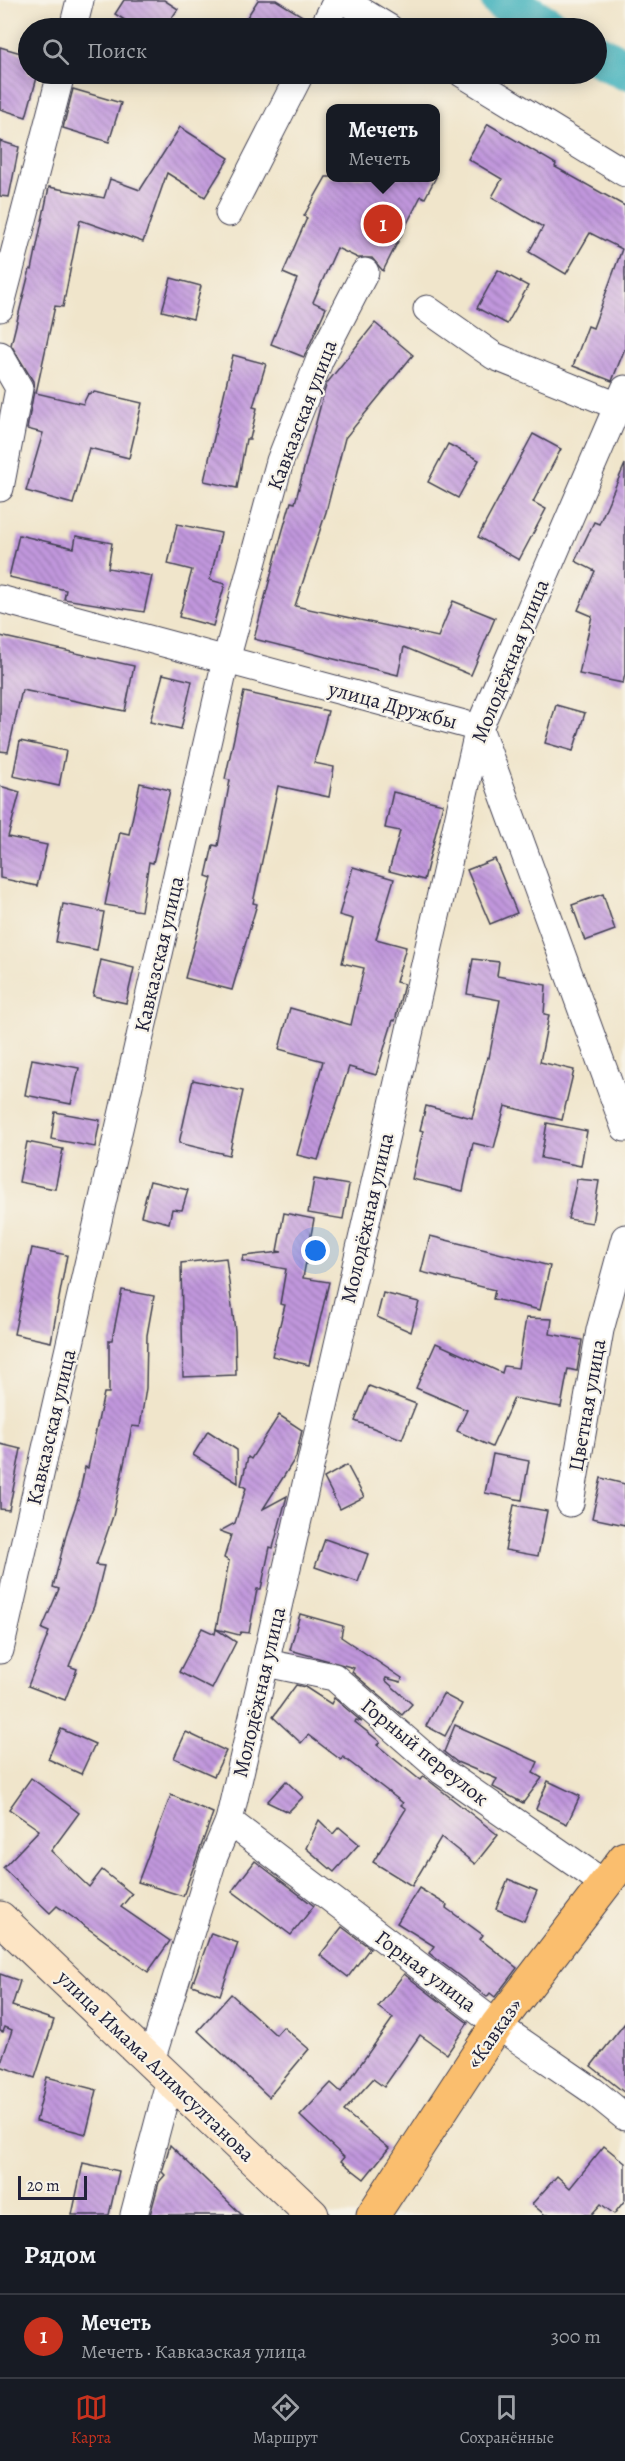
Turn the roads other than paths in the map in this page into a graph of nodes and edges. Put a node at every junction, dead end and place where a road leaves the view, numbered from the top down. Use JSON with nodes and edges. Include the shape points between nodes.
{"nodes":[{"id":1,"x":80,"y":0,"type":"edge"},
{"id":2,"x":337,"y":0,"type":"edge"},
{"id":3,"x":343,"y":0,"type":"edge"},
{"id":4,"x":76,"y":18,"type":"edge"},
{"id":5,"x":327,"y":18,"type":"edge"},
{"id":6,"x":373,"y":18,"type":"edge"},
{"id":7,"x":58,"y":84,"type":"edge"},
{"id":8,"x":295,"y":84,"type":"edge"},
{"id":9,"x":479,"y":84,"type":"edge"},
{"id":10,"x":625,"y":173,"type":"edge"},
{"id":11,"x":229,"y":213,"type":"dead end"},
{"id":12,"x":365,"y":273,"type":"dead end"},
{"id":13,"x":0,"y":308,"type":"edge"},
{"id":14,"x":427,"y":309,"type":"dead end"},
{"id":15,"x":0,"y":355,"type":"edge"},
{"id":16,"x":623,"y":402,"type":"edge"},
{"id":17,"x":0,"y":488,"type":"edge"},
{"id":18,"x":0,"y":599,"type":"edge"},
{"id":19,"x":226,"y":660,"type":"junction"},
{"id":20,"x":478,"y":728,"type":"junction"},
{"id":21,"x":625,"y":1128,"type":"edge"},
{"id":22,"x":625,"y":1238,"type":"edge"},
{"id":23,"x":570,"y":1503,"type":"dead end"},
{"id":24,"x":0,"y":1650,"type":"edge"},
{"id":25,"x":266,"y":1663,"type":"junction"},
{"id":26,"x":229,"y":1821,"type":"junction"},
{"id":27,"x":625,"y":1858,"type":"edge"},
{"id":28,"x":605,"y":1884,"type":"junction"},
{"id":29,"x":0,"y":1918,"type":"edge"},
{"id":30,"x":497,"y":2025,"type":"junction"},
{"id":31,"x":160,"y":2070,"type":"junction"},
{"id":32,"x":625,"y":2117,"type":"edge"},
{"id":33,"x":134,"y":2215,"type":"edge"},
{"id":34,"x":312,"y":2215,"type":"edge"},
{"id":35,"x":373,"y":2215,"type":"edge"}],
"edges":[{"from":1,"to":4,"type":"street"},
{"from":2,"to":5,"type":"street"},
{"from":3,"to":6,"type":"street"},
{"from":7,"to":13,"type":"street"},
{"from":8,"to":11,"type":"street"},
{"from":9,"to":10,"type":"street"},
{"from":12,"to":19,"type":"street","name":"Кавказская улица","via":[[321,359],[280,461]]},
{"from":14,"to":16,"type":"street","via":[[494,356]]},
{"from":15,"to":17,"type":"street","via":[[19,388]]},
{"from":16,"to":20,"type":"street","name":"Молодёжная улица"},
{"from":18,"to":19,"type":"street","name":"улица Дружбы"},
{"from":19,"to":20,"type":"street","name":"улица Дружбы"},
{"from":19,"to":24,"type":"street","name":"Кавказская улица"},
{"from":20,"to":21,"type":"street","name":"улица Дружбы"},
{"from":20,"to":25,"type":"street","name":"Молодёжная улица"},
{"from":22,"to":23,"type":"street","name":"Цветная улица","via":[[600,1330]]},
{"from":25,"to":26,"type":"street","name":"Молодёжная улица"},
{"from":25,"to":28,"type":"street","name":"Горный переулок","via":[[334,1677],[442,1771]]},
{"from":26,"to":30,"type":"street","name":"Горная улица"},
{"from":26,"to":31,"type":"street","name":"Молодёжная улица","via":[[213,1859]]},
{"from":27,"to":28,"type":"highway","name":"«Кавказ»"},
{"from":28,"to":30,"type":"highway","name":"«Кавказ»"},
{"from":29,"to":31,"type":"main road","name":"улица Имама Алимсултанова"},
{"from":30,"to":32,"type":"street","name":"Горная улица"},
{"from":30,"to":35,"type":"highway","name":"«Кавказ»"},
{"from":31,"to":33,"type":"street","name":"Молодёжная улица"},
{"from":31,"to":34,"type":"main road","name":"улица Имама Алимсултанова"}]}
